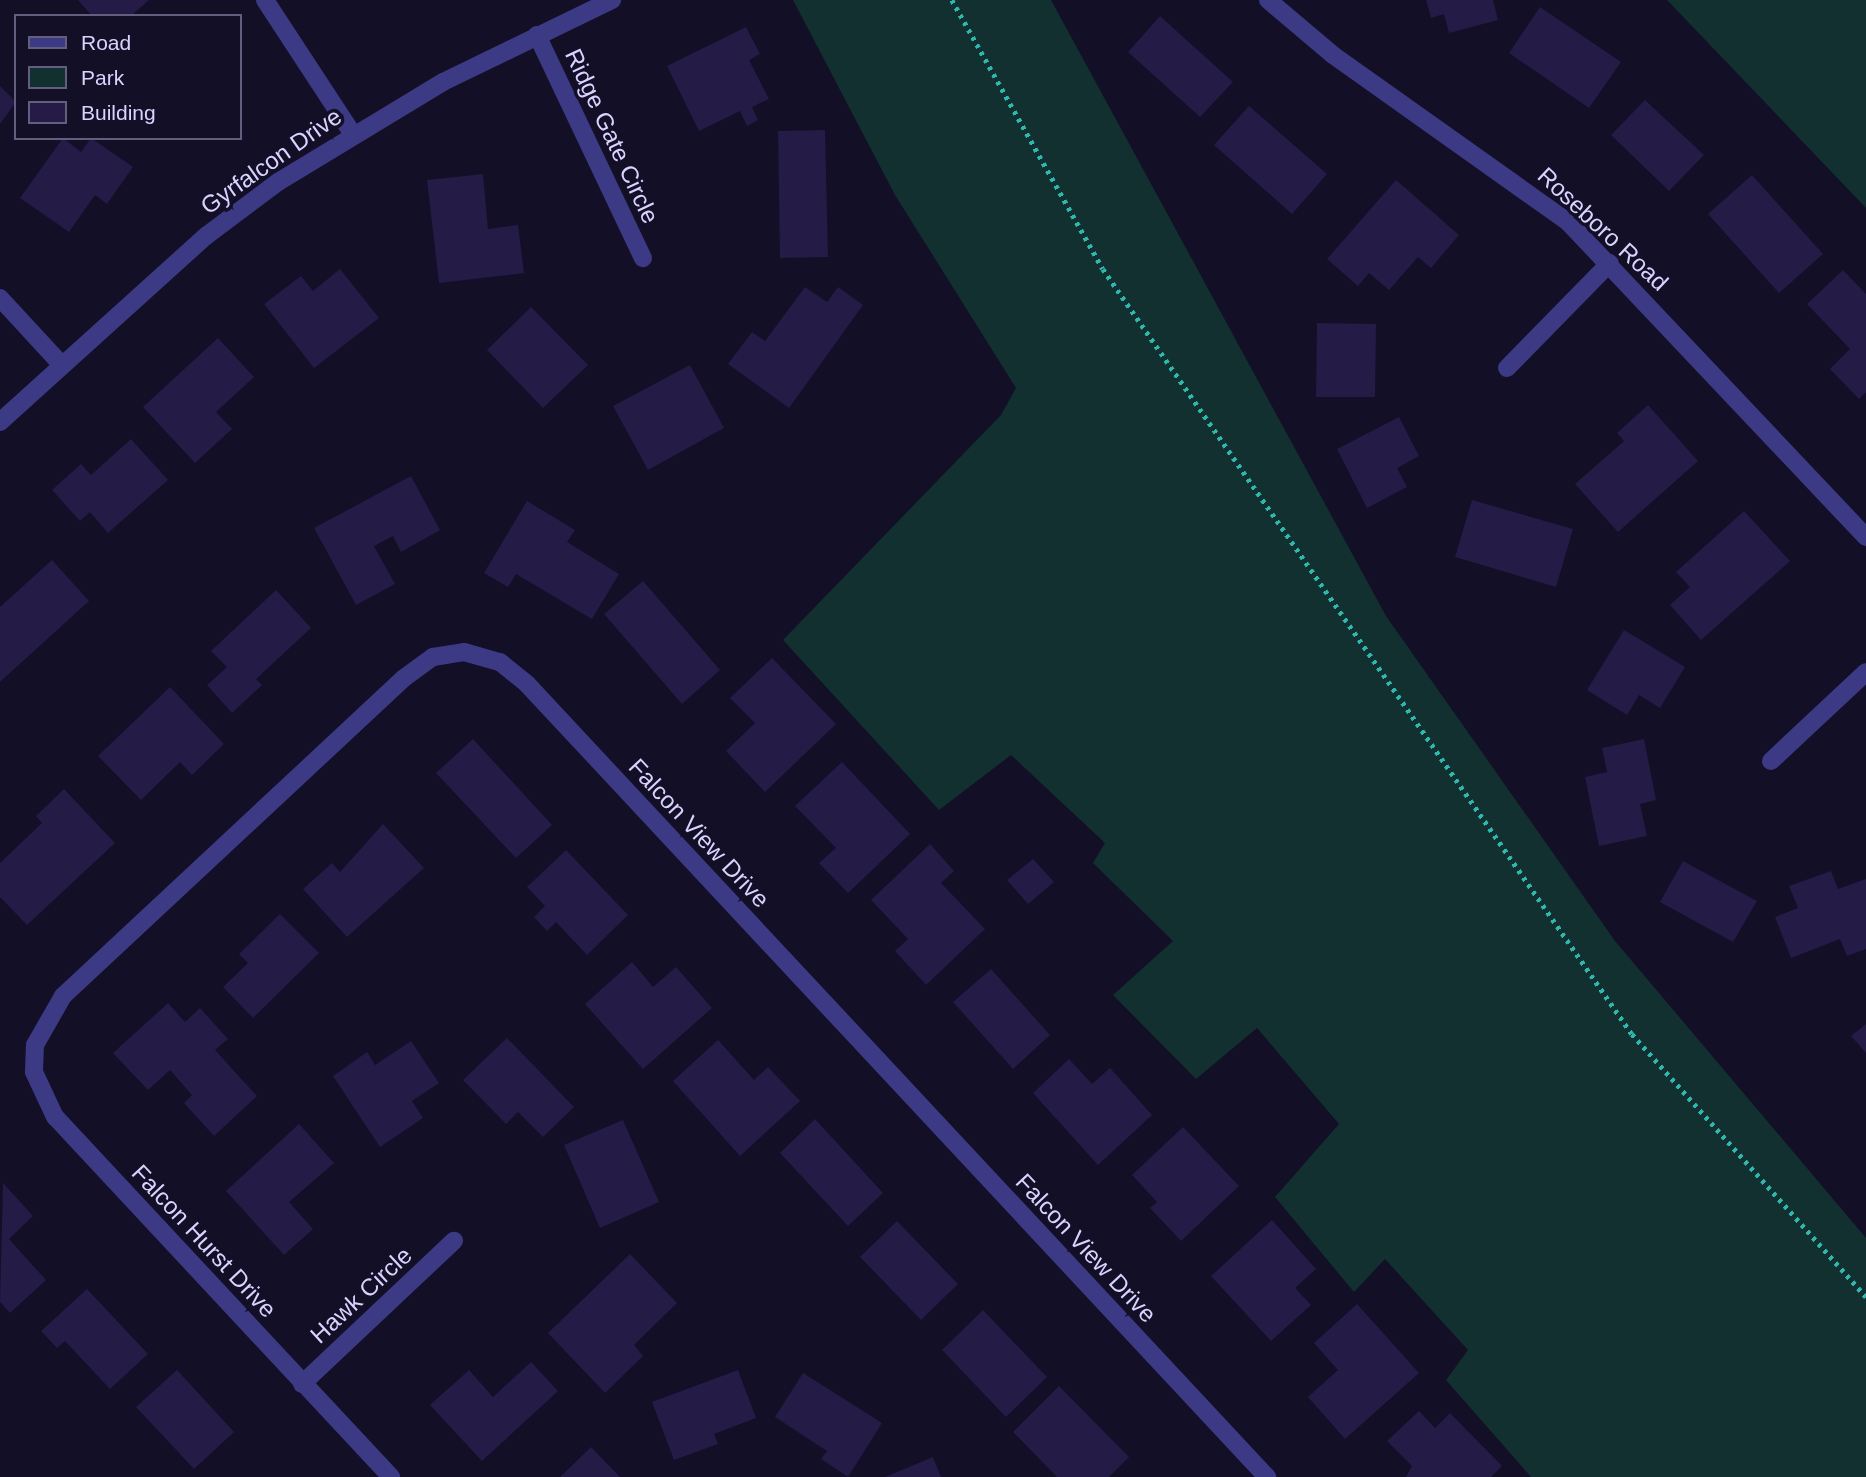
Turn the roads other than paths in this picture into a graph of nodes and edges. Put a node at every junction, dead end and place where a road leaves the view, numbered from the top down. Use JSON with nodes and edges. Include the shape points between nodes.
{"nodes":[{"id":1,"x":265,"y":0,"type":"edge"},
{"id":2,"x":612,"y":0,"type":"edge"},
{"id":3,"x":1268,"y":0,"type":"edge"},
{"id":4,"x":537,"y":35,"type":"junction"},
{"id":5,"x":352,"y":133,"type":"junction"},
{"id":6,"x":643,"y":258,"type":"dead end"},
{"id":7,"x":1609,"y":263,"type":"junction"},
{"id":8,"x":0,"y":298,"type":"edge"},
{"id":9,"x":61,"y":364,"type":"junction"},
{"id":10,"x":1507,"y":368,"type":"dead end"},
{"id":11,"x":0,"y":422,"type":"edge"},
{"id":12,"x":1866,"y":537,"type":"edge"},
{"id":13,"x":1866,"y":672,"type":"edge"},
{"id":14,"x":1771,"y":761,"type":"dead end"},
{"id":15,"x":48,"y":1018,"type":"joint"},
{"id":16,"x":454,"y":1241,"type":"dead end"},
{"id":17,"x":302,"y":1384,"type":"junction"},
{"id":18,"x":391,"y":1477,"type":"edge"},
{"id":19,"x":1267,"y":1477,"type":"edge"}],
"edges":[{"from":1,"to":5,"type":"street"},
{"from":2,"to":4,"type":"street","name":"Gyrfalcon Drive"},
{"from":3,"to":7,"type":"street","name":"Roseboro Road","via":[[1334,55],[1519,182]]},
{"from":4,"to":5,"type":"street","name":"Gyrfalcon Drive"},
{"from":4,"to":6,"type":"street","name":"Ridge Gate Circle"},
{"from":5,"to":9,"type":"street","name":"Gyrfalcon Drive","via":[[206,236]]},
{"from":7,"to":10,"type":"street"},
{"from":7,"to":12,"type":"street","name":"Roseboro Road"},
{"from":8,"to":9,"type":"street"},
{"from":9,"to":11,"type":"street","name":"Gyrfalcon Drive"},
{"from":13,"to":14,"type":"street"},
{"from":15,"to":17,"type":"street","name":"Falcon Hurst Drive","via":[[35,1045],[41,1097]]},
{"from":15,"to":19,"type":"street","name":"Falcon View Drive","via":[[63,996],[404,678],[433,657],[464,652],[500,662]]},
{"from":16,"to":17,"type":"street","name":"Hawk Circle"},
{"from":17,"to":18,"type":"street","name":"Falcon Hurst Drive"}]}
